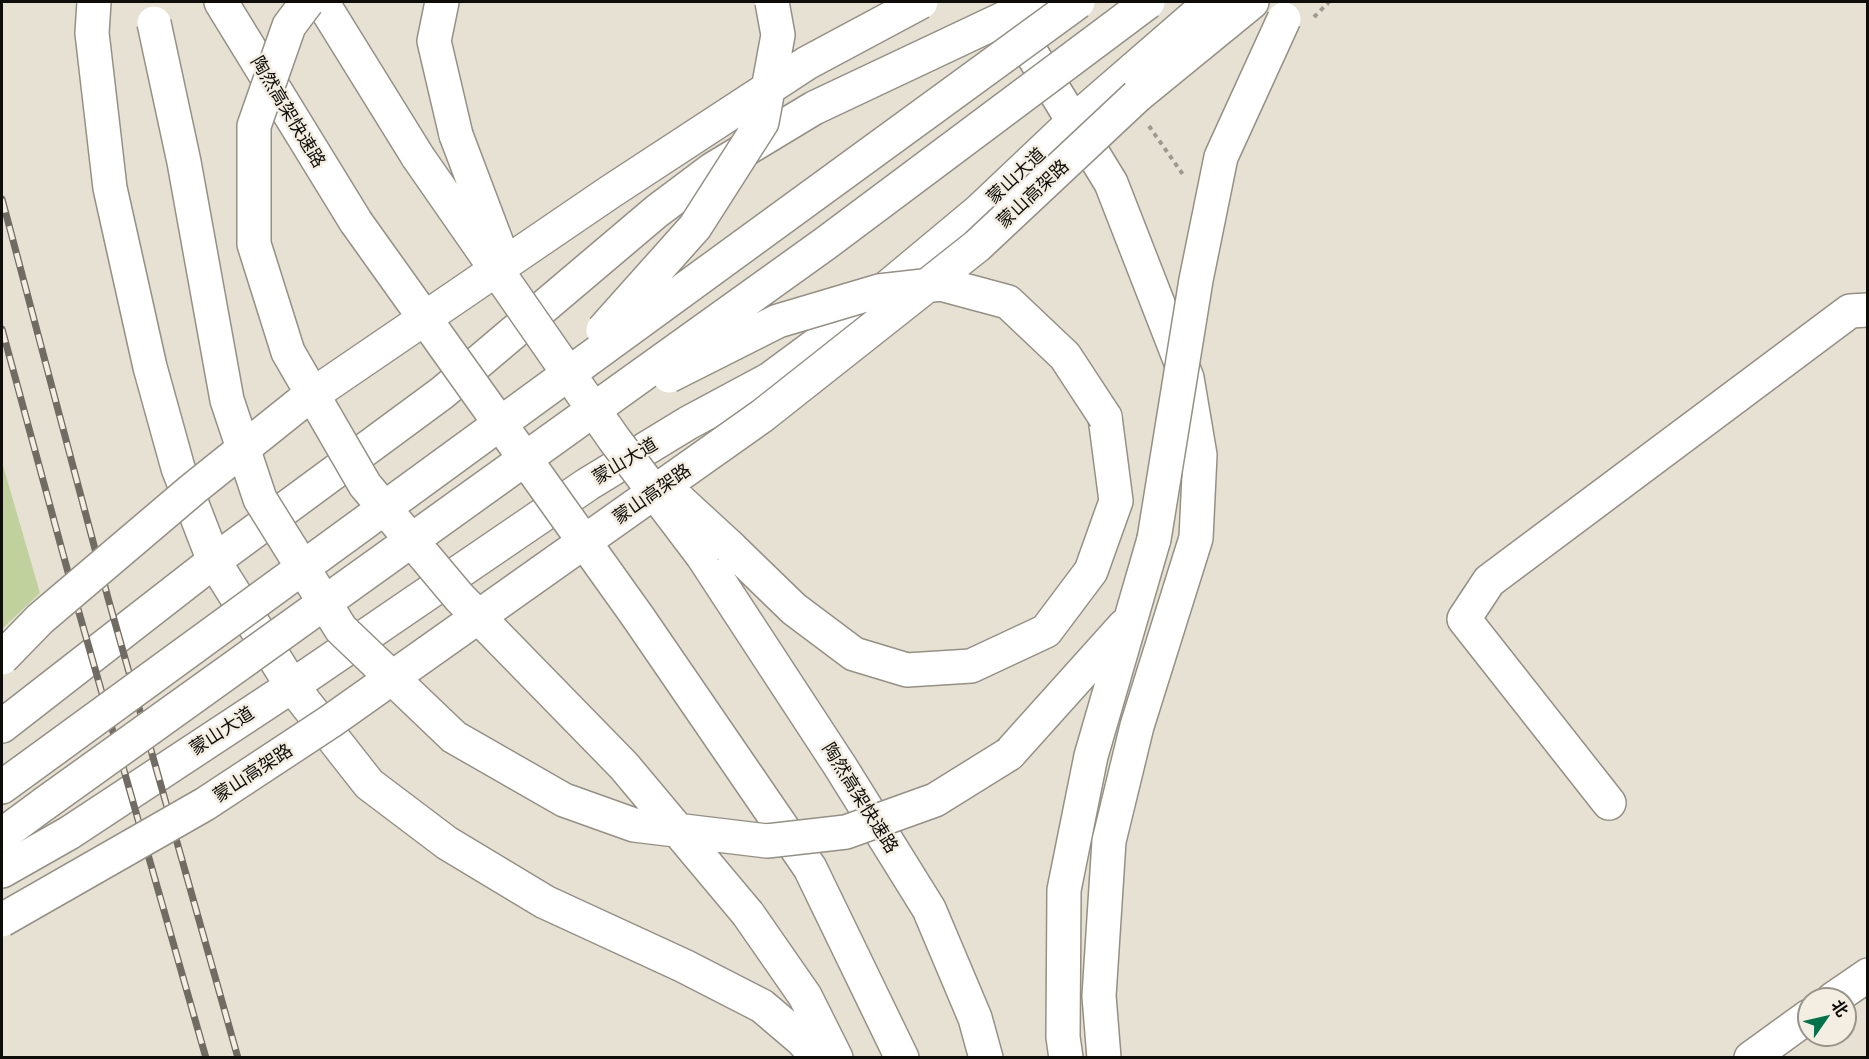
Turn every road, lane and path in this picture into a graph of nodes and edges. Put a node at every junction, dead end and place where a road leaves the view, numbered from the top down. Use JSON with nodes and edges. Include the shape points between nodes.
{"nodes":[{"id":1,"x":94,"y":2,"type":"edge"},
{"id":2,"x":221,"y":2,"type":"edge"},
{"id":3,"x":307,"y":2,"type":"edge"},
{"id":4,"x":322,"y":2,"type":"edge"},
{"id":5,"x":442,"y":2,"type":"edge"},
{"id":6,"x":772,"y":2,"type":"edge"},
{"id":7,"x":921,"y":2,"type":"edge"},
{"id":8,"x":1078,"y":2,"type":"edge"},
{"id":9,"x":1148,"y":2,"type":"edge"},
{"id":10,"x":1211,"y":2,"type":"edge"},
{"id":11,"x":1252,"y":2,"type":"edge"},
{"id":12,"x":1296,"y":2,"type":"edge"},
{"id":13,"x":1011,"y":6,"type":"edge"},
{"id":14,"x":151,"y":12,"type":"edge"},
{"id":15,"x":1075,"y":120,"type":"junction"},
{"id":16,"x":518,"y":298,"type":"junction"},
{"id":17,"x":1868,"y":310,"type":"edge"},
{"id":18,"x":558,"y":381,"type":"junction"},
{"id":19,"x":577,"y":423,"type":"junction"},
{"id":20,"x":716,"y":551,"type":"junction"},
{"id":21,"x":214,"y":561,"type":"junction"},
{"id":22,"x":1130,"y":620,"type":"junction"},
{"id":23,"x":2,"y":658,"type":"edge"},
{"id":24,"x":292,"y":686,"type":"junction"},
{"id":25,"x":2,"y":726,"type":"edge"},
{"id":26,"x":2,"y":787,"type":"edge"},
{"id":27,"x":1609,"y":803,"type":"dead end"},
{"id":28,"x":2,"y":835,"type":"edge"},
{"id":29,"x":2,"y":872,"type":"edge"},
{"id":30,"x":2,"y":920,"type":"edge"},
{"id":31,"x":1868,"y":975,"type":"edge"},
{"id":32,"x":1850,"y":987,"type":"edge"},
{"id":33,"x":1797,"y":1025,"type":"edge"},
{"id":34,"x":818,"y":1058,"type":"edge"},
{"id":35,"x":836,"y":1058,"type":"edge"},
{"id":36,"x":902,"y":1058,"type":"edge"},
{"id":37,"x":986,"y":1058,"type":"edge"},
{"id":38,"x":1066,"y":1058,"type":"edge"},
{"id":39,"x":1104,"y":1058,"type":"edge"},
{"id":40,"x":1751,"y":1058,"type":"edge"}],
"edges":[{"from":1,"to":21,"type":"main road","via":[[92,33],[110,188],[150,368],[178,468]]},
{"from":2,"to":36,"type":"main road","name":"陶然高架快速路","bridge":true,"via":[[356,222],[638,617],[810,868]]},
{"from":3,"to":35,"type":"main road","bridge":true,"via":[[289,26],[254,126],[254,244],[288,352],[364,485],[459,597],[624,766],[748,914],[804,996]]},
{"from":4,"to":16,"type":"main road","bridge":true,"via":[[418,157]]},
{"from":5,"to":16,"type":"main road","bridge":true,"via":[[434,41],[456,135]]},
{"from":6,"to":18,"type":"main road","bridge":true,"via":[[778,35],[762,122],[695,227]]},
{"from":7,"to":23,"type":"main road","bridge":true,"via":[[807,63],[299,404],[40,619]]},
{"from":8,"to":18,"type":"main road","bridge":true},
{"from":9,"to":19,"type":"main road","bridge":true},
{"from":10,"to":15,"type":"main road","name":"蒙山大道"},
{"from":11,"to":30,"type":"main road","name":"蒙山高架路","bridge":true,"via":[[1137,96],[977,246],[762,416],[331,721],[205,804]]},
{"from":12,"to":22,"type":"main road","bridge":true,"via":[[1284,19],[1221,157],[1196,280],[1154,539]]},
{"from":13,"to":15,"type":"main road"},
{"from":13,"to":21,"type":"main road","via":[[814,108],[714,169],[657,211],[442,393]]},
{"from":14,"to":22,"type":"main road","bridge":true,"via":[[184,162],[227,400],[260,499],[341,629],[454,737],[564,800],[634,825],[766,841],[846,832],[935,800],[1009,754]]},
{"from":15,"to":24,"type":"main road","name":"蒙山大道","via":[[979,211],[836,331],[770,379],[588,484]]},
{"from":15,"to":39,"type":"main road","via":[[1111,183],[1187,378],[1200,455],[1196,538],[1137,726],[1109,842],[1099,996]]},
{"from":16,"to":20,"type":"main road","bridge":true,"via":[[614,439]]},
{"from":17,"to":27,"type":"main road","via":[[1850,311],[1489,581],[1464,619]]},
{"from":18,"to":26,"type":"main road","bridge":true},
{"from":19,"to":20,"type":"main road","bridge":true,"via":[[778,321],[879,291],[941,284],[1008,302],[1065,356],[1105,417],[1116,501],[1091,571],[1046,631],[972,666],[907,670],[854,654]]},
{"from":19,"to":28,"type":"main road","bridge":true},
{"from":20,"to":37,"type":"main road","name":"陶然高架快速路","via":[[840,766],[929,909],[975,1018]]},
{"from":21,"to":24,"type":"main road"},
{"from":21,"to":25,"type":"main road"},
{"from":22,"to":38,"type":"main road","via":[[1090,756],[1065,890]]},
{"from":24,"to":29,"type":"main road","name":"蒙山大道","via":[[69,833]]},
{"from":24,"to":34,"type":"main road","via":[[369,784],[447,843],[545,902],[762,1006]]},
{"from":31,"to":32,"type":"main road"},
{"from":33,"to":40,"type":"main road"}]}
